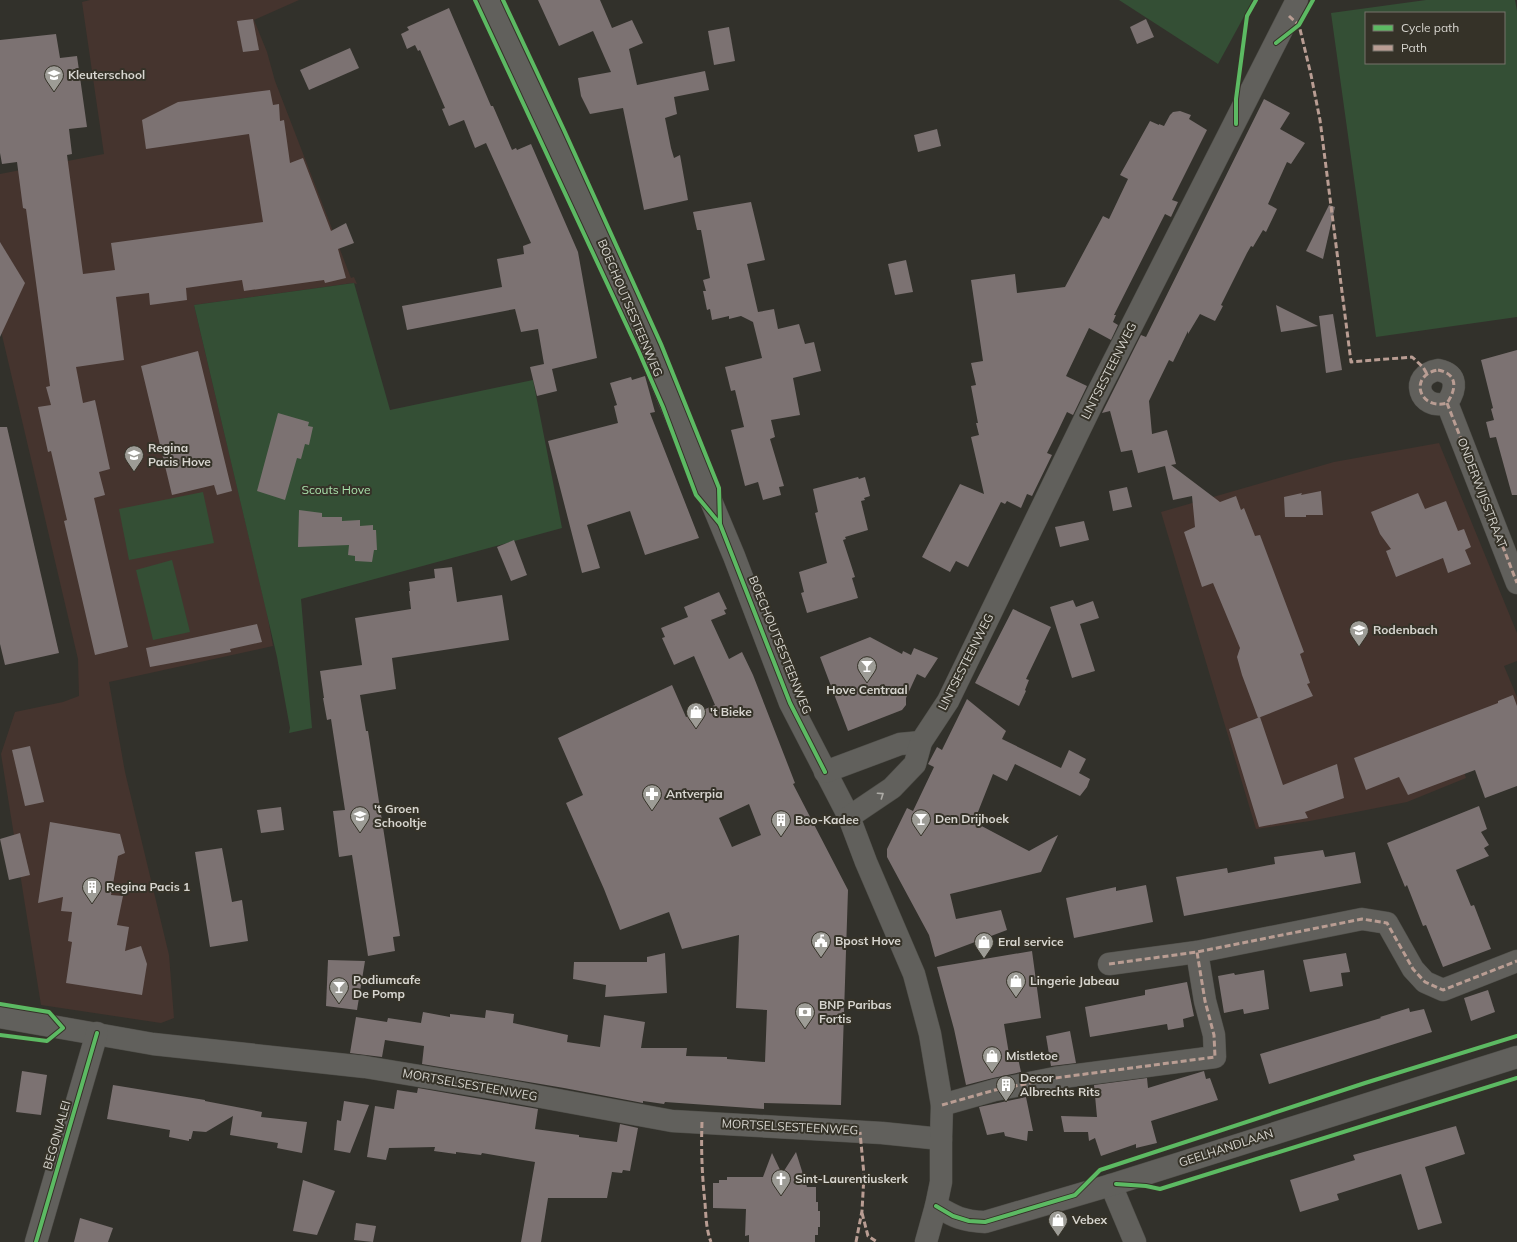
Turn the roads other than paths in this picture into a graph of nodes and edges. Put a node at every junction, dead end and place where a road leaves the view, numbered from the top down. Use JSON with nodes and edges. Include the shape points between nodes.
{"nodes":[{"id":1,"x":489,"y":0,"type":"edge"},
{"id":2,"x":1297,"y":0,"type":"edge"},
{"id":3,"x":1447,"y":403,"type":"dead end"},
{"id":4,"x":1517,"y":583,"type":"edge"},
{"id":5,"x":921,"y":742,"type":"junction"},
{"id":6,"x":826,"y":772,"type":"junction"},
{"id":7,"x":849,"y":817,"type":"junction"},
{"id":8,"x":1197,"y":952,"type":"junction"},
{"id":9,"x":1517,"y":961,"type":"edge"},
{"id":10,"x":1109,"y":964,"type":"dead end"},
{"id":11,"x":0,"y":1017,"type":"edge"},
{"id":12,"x":97,"y":1033,"type":"junction"},
{"id":13,"x":1517,"y":1057,"type":"edge"},
{"id":14,"x":942,"y":1105,"type":"junction"},
{"id":15,"x":941,"y":1139,"type":"junction"},
{"id":16,"x":1111,"y":1185,"type":"junction"},
{"id":17,"x":936,"y":1206,"type":"junction"},
{"id":18,"x":36,"y":1242,"type":"edge"},
{"id":19,"x":926,"y":1242,"type":"edge"},
{"id":20,"x":1134,"y":1242,"type":"edge"}],
"edges":[{"from":1,"to":6,"type":"street","name":"BOECHOUTSESTEENWEG","via":[[611,261],[734,556],[790,703]]},
{"from":2,"to":5,"type":"street","name":"LINTSESTEENWEG","via":[[1094,400],[948,701]]},
{"from":3,"to":4,"type":"street","name":"ONDERWIJSSTRAAT"},
{"from":5,"to":6,"type":"street","via":[[900,744]]},
{"from":7,"to":5,"type":"street","name":"LINTSESTEENWEG","one_way":true,"via":[[892,788],[915,764]]},
{"from":6,"to":7,"type":"street","name":"BOECHOUTSESTEENWEG"},
{"from":7,"to":14,"type":"street","name":"BOECHOUTSESTEENWEG","via":[[914,974],[930,1034]]},
{"from":8,"to":9,"type":"street","via":[[1362,919],[1387,923],[1413,968],[1425,982],[1443,990]]},
{"from":8,"to":10,"type":"street"},
{"from":8,"to":14,"type":"street","via":[[1214,1035],[1215,1057],[1055,1078],[994,1090]]},
{"from":11,"to":12,"type":"street","name":"MORTSELSESTEENWEG"},
{"from":12,"to":15,"type":"street","name":"MORTSELSESTEENWEG","via":[[153,1044],[365,1068],[672,1120]]},
{"from":12,"to":18,"type":"street","name":"BEGONIALEI"},
{"from":13,"to":16,"type":"street","name":"GEELHANDLAAN"},
{"from":14,"to":15,"type":"street","name":"BOECHOUTSESTEENWEG"},
{"from":15,"to":17,"type":"street","name":"BOECHOUTSESTEENWEG","via":[[941,1182]]},
{"from":16,"to":17,"type":"street","name":"GEELHANDLAAN","via":[[984,1222],[953,1216]]},
{"from":16,"to":20,"type":"street"},
{"from":17,"to":19,"type":"street","name":"BOECHOUTSESTEENWEG"}]}
